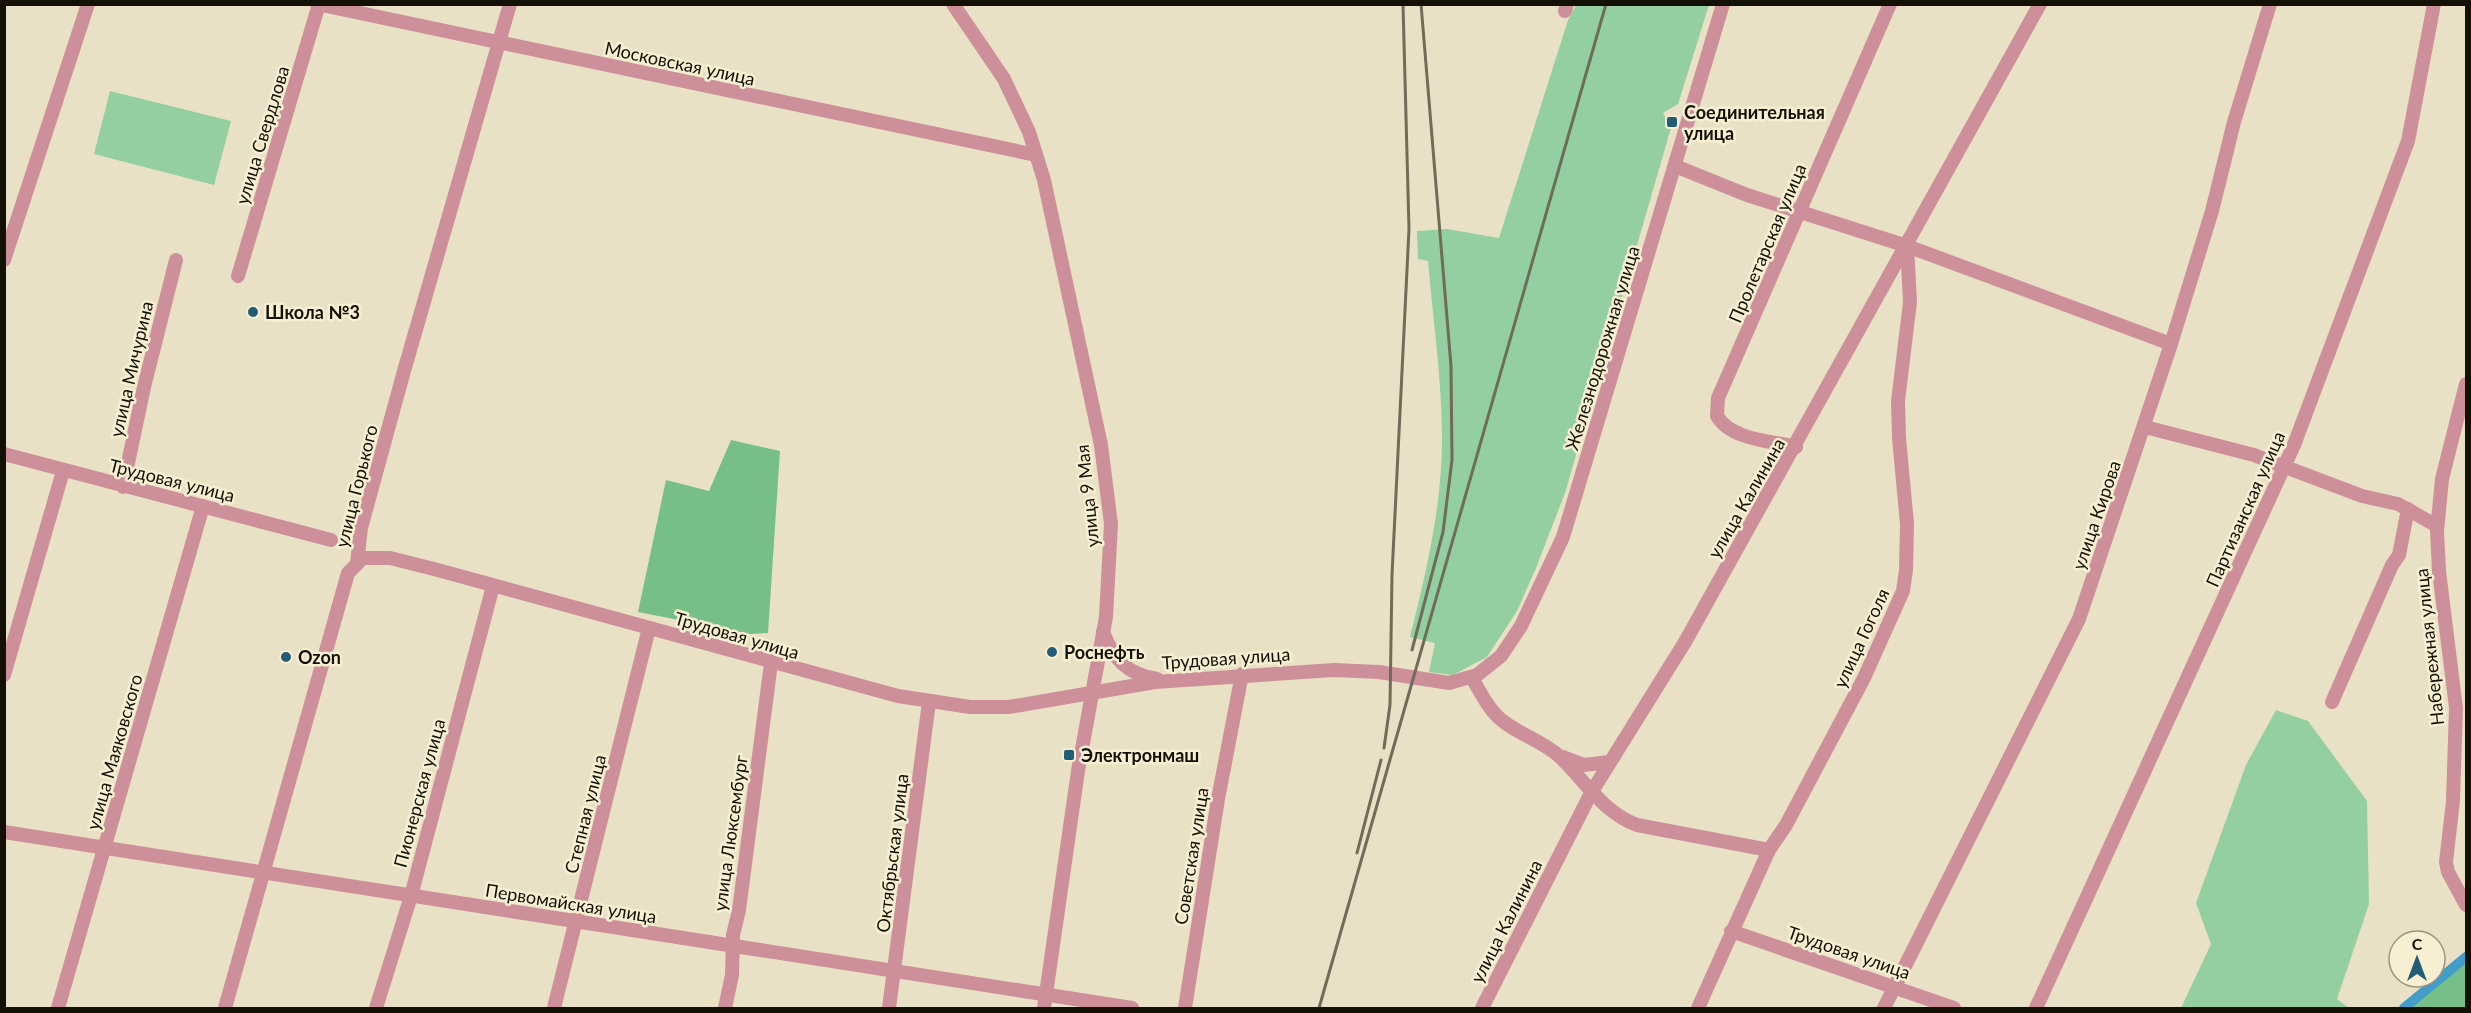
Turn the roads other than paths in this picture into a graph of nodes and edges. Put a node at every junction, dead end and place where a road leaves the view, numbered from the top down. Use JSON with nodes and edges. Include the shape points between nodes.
{"nodes":[{"id":1,"x":88,"y":4,"type":"edge"},
{"id":2,"x":510,"y":4,"type":"edge"},
{"id":3,"x":953,"y":4,"type":"edge"},
{"id":4,"x":1723,"y":4,"type":"edge"},
{"id":5,"x":1890,"y":4,"type":"edge"},
{"id":6,"x":2040,"y":4,"type":"edge"},
{"id":7,"x":2271,"y":4,"type":"edge"},
{"id":8,"x":2434,"y":4,"type":"edge"},
{"id":9,"x":319,"y":5,"type":"edge"},
{"id":10,"x":499,"y":44,"type":"junction"},
{"id":11,"x":1036,"y":155,"type":"junction"},
{"id":12,"x":1675,"y":166,"type":"junction"},
{"id":13,"x":1799,"y":212,"type":"junction"},
{"id":14,"x":1907,"y":246,"type":"junction"},
{"id":15,"x":4,"y":260,"type":"edge"},
{"id":16,"x":176,"y":260,"type":"dead end"},
{"id":17,"x":238,"y":276,"type":"dead end"},
{"id":18,"x":2172,"y":344,"type":"junction"},
{"id":19,"x":2466,"y":384,"type":"edge"},
{"id":20,"x":2145,"y":426,"type":"junction"},
{"id":21,"x":1796,"y":447,"type":"junction"},
{"id":22,"x":4,"y":454,"type":"edge"},
{"id":23,"x":2285,"y":466,"type":"junction"},
{"id":24,"x":63,"y":471,"type":"junction"},
{"id":25,"x":123,"y":487,"type":"junction"},
{"id":26,"x":203,"y":506,"type":"junction"},
{"id":27,"x":2408,"y":509,"type":"junction"},
{"id":28,"x":2437,"y":526,"type":"junction"},
{"id":29,"x":331,"y":540,"type":"dead end"},
{"id":30,"x":357,"y":563,"type":"junction"},
{"id":31,"x":493,"y":586,"type":"junction"},
{"id":32,"x":649,"y":628,"type":"junction"},
{"id":33,"x":1103,"y":632,"type":"junction"},
{"id":34,"x":771,"y":663,"type":"junction"},
{"id":35,"x":1242,"y":674,"type":"junction"},
{"id":36,"x":4,"y":675,"type":"edge"},
{"id":37,"x":1472,"y":678,"type":"junction"},
{"id":38,"x":1168,"y":681,"type":"junction"},
{"id":39,"x":1094,"y":692,"type":"junction"},
{"id":40,"x":929,"y":702,"type":"junction"},
{"id":41,"x":2332,"y":702,"type":"dead end"},
{"id":42,"x":1557,"y":754,"type":"junction"},
{"id":43,"x":1610,"y":762,"type":"junction"},
{"id":44,"x":1591,"y":793,"type":"junction"},
{"id":45,"x":4,"y":832,"type":"edge"},
{"id":46,"x":105,"y":850,"type":"junction"},
{"id":47,"x":1769,"y":850,"type":"junction"},
{"id":48,"x":261,"y":873,"type":"junction"},
{"id":49,"x":411,"y":896,"type":"junction"},
{"id":50,"x":2466,"y":904,"type":"edge"},
{"id":51,"x":576,"y":922,"type":"junction"},
{"id":52,"x":1731,"y":931,"type":"junction"},
{"id":53,"x":734,"y":945,"type":"junction"},
{"id":54,"x":895,"y":973,"type":"junction"},
{"id":55,"x":1896,"y":987,"type":"junction"},
{"id":56,"x":1045,"y":1001,"type":"edge"},
{"id":57,"x":58,"y":1008,"type":"edge"},
{"id":58,"x":225,"y":1008,"type":"edge"},
{"id":59,"x":376,"y":1008,"type":"edge"},
{"id":60,"x":554,"y":1008,"type":"edge"},
{"id":61,"x":725,"y":1008,"type":"edge"},
{"id":62,"x":890,"y":1008,"type":"edge"},
{"id":63,"x":1132,"y":1008,"type":"edge"},
{"id":64,"x":1185,"y":1008,"type":"edge"},
{"id":65,"x":1482,"y":1008,"type":"edge"},
{"id":66,"x":1698,"y":1008,"type":"edge"},
{"id":67,"x":1884,"y":1008,"type":"edge"},
{"id":68,"x":1954,"y":1008,"type":"edge"},
{"id":69,"x":2036,"y":1008,"type":"edge"}],
"edges":[{"from":1,"to":15,"type":"street"},
{"from":2,"to":10,"type":"street","name":"улица Горького"},
{"from":3,"to":11,"type":"street","name":"улица 9 Мая","via":[[1004,79]]},
{"from":4,"to":12,"type":"street","name":"Железнодорожная улица"},
{"from":5,"to":13,"type":"street","name":"Пролетарская улица"},
{"from":6,"to":14,"type":"street","name":"улица Калинина"},
{"from":7,"to":18,"type":"street","name":"улица Кирова"},
{"from":8,"to":23,"type":"street","name":"Партизанская улица","via":[[2408,141]]},
{"from":9,"to":10,"type":"street","name":"Московская улица"},
{"from":9,"to":17,"type":"street","name":"улица Свердлова"},
{"from":10,"to":11,"type":"street","name":"Московская улица"},
{"from":10,"to":30,"type":"street","name":"улица Горького","via":[[361,528]]},
{"from":11,"to":33,"type":"street","name":"улица 9 Мая","via":[[1081,346],[1109,502],[1111,541]]},
{"from":12,"to":13,"type":"street"},
{"from":12,"to":37,"type":"street","name":"Железнодорожная улица","via":[[1563,537],[1508,647],[1487,670]]},
{"from":13,"to":14,"type":"street"},
{"from":13,"to":21,"type":"street","name":"Пролетарская улица","via":[[1717,408],[1720,422],[1733,431]]},
{"from":14,"to":18,"type":"street"},
{"from":14,"to":21,"type":"street","name":"улица Калинина"},
{"from":14,"to":47,"type":"street","name":"улица Гоголя","via":[[1910,302],[1898,401],[1907,524],[1903,591],[1864,678]]},
{"from":16,"to":25,"type":"street","name":"улица Мичурина"},
{"from":18,"to":20,"type":"street","name":"улица Кирова"},
{"from":19,"to":28,"type":"street","name":"Набережная улица","via":[[2442,479]]},
{"from":20,"to":23,"type":"street","via":[[2254,454]]},
{"from":20,"to":55,"type":"street","name":"улица Кирова","via":[[2079,619]]},
{"from":21,"to":43,"type":"street","name":"улица Калинина","via":[[1685,642]]},
{"from":22,"to":24,"type":"street","name":"Трудовая улица"},
{"from":23,"to":27,"type":"street"},
{"from":23,"to":69,"type":"street","name":"Партизанская улица"},
{"from":24,"to":25,"type":"street","name":"Трудовая улица"},
{"from":24,"to":36,"type":"street"},
{"from":25,"to":26,"type":"street","name":"Трудовая улица"},
{"from":26,"to":29,"type":"street","name":"Трудовая улица"},
{"from":26,"to":46,"type":"street","name":"улица Маяковского"},
{"from":27,"to":28,"type":"street"},
{"from":27,"to":41,"type":"street","via":[[2399,555]]},
{"from":28,"to":50,"type":"street","name":"Набережная улица","via":[[2456,708],[2453,801],[2446,862]]},
{"from":30,"to":31,"type":"street","name":"Трудовая улица","via":[[374,556],[390,558]]},
{"from":30,"to":48,"type":"street","name":"улица Горького","via":[[348,573]]},
{"from":31,"to":32,"type":"street","name":"Трудовая улица"},
{"from":31,"to":49,"type":"street","name":"Пионерская улица"},
{"from":32,"to":34,"type":"street","name":"Трудовая улица"},
{"from":32,"to":51,"type":"street","name":"Степная улица"},
{"from":33,"to":38,"type":"street","via":[[1120,664]]},
{"from":33,"to":39,"type":"street","name":"улица 9 Мая"},
{"from":34,"to":40,"type":"street","name":"Трудовая улица"},
{"from":34,"to":53,"type":"street","name":"улица Люксембург"},
{"from":35,"to":37,"type":"street","name":"Трудовая улица","via":[[1334,670],[1449,682]]},
{"from":35,"to":38,"type":"street","name":"Трудовая улица"},
{"from":35,"to":64,"type":"street","name":"Советская улица"},
{"from":37,"to":42,"type":"street","via":[[1491,710],[1504,722]]},
{"from":38,"to":39,"type":"street","name":"Трудовая улица"},
{"from":39,"to":40,"type":"street","name":"Трудовая улица","via":[[1009,707]]},
{"from":39,"to":56,"type":"street","name":"улица 9 Мая","via":[[1078,771]]},
{"from":40,"to":54,"type":"street","name":"Октябрьская улица"},
{"from":42,"to":43,"type":"street","via":[[1584,765]]},
{"from":42,"to":44,"type":"street"},
{"from":43,"to":44,"type":"street","name":"улица Калинина"},
{"from":44,"to":47,"type":"street","via":[[1623,819],[1637,825]]},
{"from":44,"to":65,"type":"street","name":"улица Калинина"},
{"from":45,"to":46,"type":"street","name":"Первомайская улица"},
{"from":46,"to":48,"type":"street","name":"Первомайская улица"},
{"from":46,"to":57,"type":"street","name":"улица Маяковского"},
{"from":47,"to":52,"type":"street","name":"улица Гоголя"},
{"from":48,"to":49,"type":"street","name":"Первомайская улица"},
{"from":48,"to":58,"type":"street","name":"улица Горького"},
{"from":49,"to":51,"type":"street","name":"Первомайская улица"},
{"from":49,"to":59,"type":"street","name":"Пионерская улица"},
{"from":51,"to":53,"type":"street","name":"Первомайская улица"},
{"from":51,"to":60,"type":"street","name":"Степная улица"},
{"from":52,"to":55,"type":"street","name":"Трудовая улица"},
{"from":52,"to":66,"type":"street","name":"улица Гоголя"},
{"from":53,"to":54,"type":"street","name":"Первомайская улица"},
{"from":53,"to":61,"type":"street","name":"улица Люксембург"},
{"from":54,"to":56,"type":"street","name":"Первомайская улица"},
{"from":54,"to":62,"type":"street","name":"Октябрьская улица"},
{"from":55,"to":67,"type":"street","name":"улица Кирова"},
{"from":55,"to":68,"type":"street","name":"Трудовая улица"},
{"from":56,"to":63,"type":"street","name":"Первомайская улица"}]}
